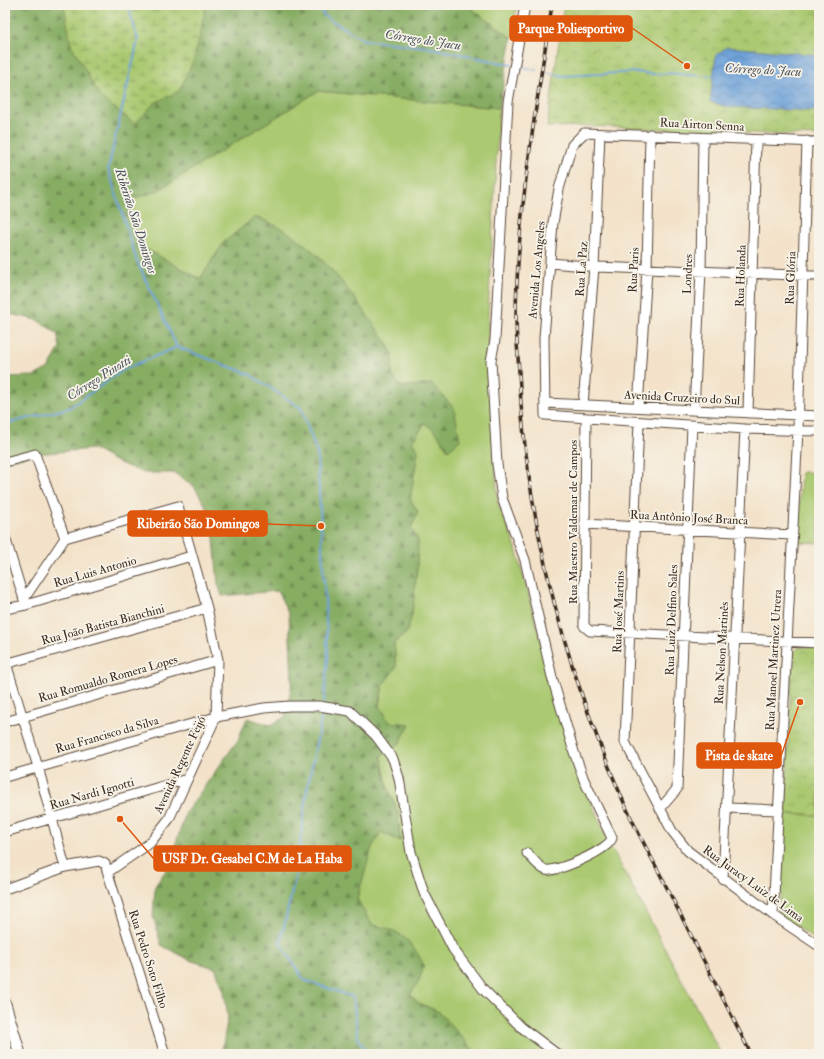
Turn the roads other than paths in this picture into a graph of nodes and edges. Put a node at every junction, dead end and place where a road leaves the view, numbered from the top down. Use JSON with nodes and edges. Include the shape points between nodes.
{"nodes":[{"id":1,"x":525,"y":5,"type":"edge"},
{"id":2,"x":584,"y":133,"type":"joint"},
{"id":3,"x":600,"y":134,"type":"junction"},
{"id":4,"x":650,"y":134,"type":"junction"},
{"id":5,"x":703,"y":138,"type":"junction"},
{"id":6,"x":756,"y":140,"type":"junction"},
{"id":7,"x":807,"y":141,"type":"junction"},
{"id":8,"x":819,"y":142,"type":"edge"},
{"id":9,"x":550,"y":263,"type":"junction"},
{"id":10,"x":594,"y":267,"type":"junction"},
{"id":11,"x":646,"y":269,"type":"junction"},
{"id":12,"x":701,"y":271,"type":"junction"},
{"id":13,"x":753,"y":272,"type":"junction"},
{"id":14,"x":804,"y":275,"type":"junction"},
{"id":15,"x":819,"y":276,"type":"edge"},
{"id":16,"x":545,"y":403,"type":"junction"},
{"id":17,"x":583,"y":405,"type":"junction"},
{"id":18,"x":638,"y":408,"type":"junction"},
{"id":19,"x":694,"y":410,"type":"junction"},
{"id":20,"x":748,"y":413,"type":"junction"},
{"id":21,"x":798,"y":415,"type":"junction"},
{"id":22,"x":819,"y":416,"type":"edge"},
{"id":23,"x":586,"y":418,"type":"junction"},
{"id":24,"x":640,"y":422,"type":"junction"},
{"id":25,"x":692,"y":425,"type":"junction"},
{"id":26,"x":745,"y":429,"type":"junction"},
{"id":27,"x":798,"y":430,"type":"junction"},
{"id":28,"x":819,"y":431,"type":"edge"},
{"id":29,"x":5,"y":462,"type":"edge"},
{"id":30,"x":584,"y":524,"type":"junction"},
{"id":31,"x":635,"y":527,"type":"junction"},
{"id":32,"x":688,"y":530,"type":"junction"},
{"id":33,"x":740,"y":532,"type":"junction"},
{"id":34,"x":792,"y":535,"type":"junction"},
{"id":35,"x":5,"y":537,"type":"edge"},
{"id":36,"x":65,"y":538,"type":"junction"},
{"id":37,"x":191,"y":556,"type":"junction"},
{"id":38,"x":25,"y":602,"type":"junction"},
{"id":39,"x":207,"y":608,"type":"junction"},
{"id":40,"x":5,"y":609,"type":"edge"},
{"id":41,"x":630,"y":634,"type":"junction"},
{"id":42,"x":683,"y":636,"type":"junction"},
{"id":43,"x":735,"y":639,"type":"junction"},
{"id":44,"x":787,"y":641,"type":"junction"},
{"id":45,"x":819,"y":643,"type":"edge"},
{"id":46,"x":218,"y":660,"type":"junction"},
{"id":47,"x":5,"y":663,"type":"edge"},
{"id":48,"x":24,"y":717,"type":"junction"},
{"id":49,"x":216,"y":717,"type":"junction"},
{"id":50,"x":5,"y":722,"type":"edge"},
{"id":51,"x":38,"y":767,"type":"junction"},
{"id":52,"x":5,"y":777,"type":"edge"},
{"id":53,"x":187,"y":779,"type":"junction"},
{"id":54,"x":652,"y":796,"type":"joint"},
{"id":55,"x":727,"y":808,"type":"junction"},
{"id":56,"x":660,"y":809,"type":"junction"},
{"id":57,"x":779,"y":810,"type":"junction"},
{"id":58,"x":52,"y":818,"type":"junction"},
{"id":59,"x":5,"y":832,"type":"edge"},
{"id":60,"x":527,"y":853,"type":"dead end"},
{"id":61,"x":65,"y":866,"type":"junction"},
{"id":62,"x":108,"y":872,"type":"junction"},
{"id":63,"x":723,"y":879,"type":"junction"},
{"id":64,"x":5,"y":889,"type":"edge"},
{"id":65,"x":773,"y":915,"type":"junction"},
{"id":66,"x":819,"y":946,"type":"edge"},
{"id":67,"x":5,"y":1004,"type":"edge"},
{"id":68,"x":20,"y":1054,"type":"edge"},
{"id":69,"x":165,"y":1054,"type":"edge"},
{"id":70,"x":557,"y":1054,"type":"edge"}],
"edges":[{"from":1,"to":60,"type":"street","via":[[508,102],[492,361],[497,464],[502,498],[525,560],[552,677],[574,752],[584,780],[612,838],[604,848],[564,867],[546,870]]},
{"from":2,"to":3,"type":"street","name":"Rua Airton Senna"},
{"from":2,"to":9,"type":"street","name":"Avenida Los Angeles","via":[[572,145],[559,189]]},
{"from":3,"to":4,"type":"street","name":"Rua Airton Senna"},
{"from":3,"to":10,"type":"street","name":"Rua La Paz"},
{"from":4,"to":5,"type":"street","name":"Rua Airton Senna"},
{"from":4,"to":11,"type":"street","name":"Rua Paris"},
{"from":5,"to":6,"type":"street","name":"Rua Airton Senna"},
{"from":5,"to":12,"type":"street","name":"Londres"},
{"from":6,"to":7,"type":"street","name":"Rua Airton Senna"},
{"from":6,"to":13,"type":"street","name":"Rua Holanda"},
{"from":7,"to":8,"type":"street","name":"Rua Airton Senna"},
{"from":7,"to":14,"type":"street","name":"Rua Glória"},
{"from":9,"to":10,"type":"street"},
{"from":9,"to":16,"type":"street","name":"Avenida Los Angeles","via":[[544,338]]},
{"from":10,"to":11,"type":"street"},
{"from":10,"to":17,"type":"street","name":"Rua La Paz"},
{"from":11,"to":12,"type":"street"},
{"from":11,"to":18,"type":"street","name":"Rua Paris"},
{"from":12,"to":13,"type":"street"},
{"from":12,"to":19,"type":"street","name":"Londres"},
{"from":13,"to":14,"type":"street"},
{"from":13,"to":20,"type":"street","name":"Rua Holanda"},
{"from":14,"to":15,"type":"street"},
{"from":14,"to":21,"type":"street","name":"Rua Glória"},
{"from":16,"to":17,"type":"street","name":"Avenida Cruzeiro do Sul"},
{"from":16,"to":23,"type":"street","name":"Avenida Los Angeles","via":[[545,415]]},
{"from":17,"to":18,"type":"street","name":"Avenida Cruzeiro do Sul"},
{"from":18,"to":19,"type":"street","name":"Avenida Cruzeiro do Sul"},
{"from":19,"to":20,"type":"street","name":"Avenida Cruzeiro do Sul"},
{"from":20,"to":21,"type":"street","name":"Avenida Cruzeiro do Sul"},
{"from":21,"to":22,"type":"street","name":"Avenida Cruzeiro do Sul"},
{"from":21,"to":27,"type":"street","name":"Rua Glória"},
{"from":23,"to":24,"type":"street"},
{"from":23,"to":30,"type":"street","name":"Rua Maestro Valdemar de Campos"},
{"from":24,"to":25,"type":"street"},
{"from":24,"to":31,"type":"street","name":"Rua José Martins"},
{"from":25,"to":26,"type":"street"},
{"from":25,"to":32,"type":"street","name":"Rua Luiz Delfino Sales"},
{"from":26,"to":27,"type":"street"},
{"from":26,"to":33,"type":"street","name":"Rua Nelson Martinês"},
{"from":27,"to":28,"type":"street"},
{"from":27,"to":34,"type":"street","name":"Rua Manoel Martinez Utrera"},
{"from":29,"to":36,"type":"street","via":[[35,454]]},
{"from":30,"to":31,"type":"street","name":"Rua Antônio José Branca"},
{"from":30,"to":41,"type":"street","name":"Rua Maestro Valdemar de Campos","via":[[584,626],[590,632]]},
{"from":31,"to":32,"type":"street","name":"Rua Antônio José Branca"},
{"from":31,"to":41,"type":"street","name":"Rua José Martins"},
{"from":32,"to":33,"type":"street","name":"Rua Antônio José Branca"},
{"from":32,"to":42,"type":"street","name":"Rua Luiz Delfino Sales"},
{"from":33,"to":34,"type":"street","name":"Rua Antônio José Branca"},
{"from":33,"to":43,"type":"street","name":"Rua Nelson Martinês"},
{"from":34,"to":44,"type":"street","name":"Rua Manoel Martinez Utrera"},
{"from":35,"to":38,"type":"street"},
{"from":36,"to":37,"type":"street","name":"Avenida Regente Feijó","via":[[178,506]]},
{"from":36,"to":38,"type":"street"},
{"from":37,"to":38,"type":"street","name":"Rua Luis Antonio"},
{"from":37,"to":39,"type":"street","name":"Avenida Regente Feijó"},
{"from":38,"to":40,"type":"street","name":"Rua Luis Antonio"},
{"from":39,"to":46,"type":"street","name":"Avenida Regente Feijó"},
{"from":39,"to":47,"type":"street","name":"Rua João Batista Bianchini"},
{"from":41,"to":42,"type":"street"},
{"from":41,"to":54,"type":"street","name":"Rua José Martins","via":[[626,742]]},
{"from":42,"to":43,"type":"street"},
{"from":42,"to":56,"type":"street","name":"Rua Luiz Delfino Sales","via":[[677,789]]},
{"from":43,"to":44,"type":"street"},
{"from":43,"to":55,"type":"street","name":"Rua Nelson Martinês"},
{"from":44,"to":45,"type":"street"},
{"from":44,"to":57,"type":"street","name":"Rua Manoel Martinez Utrera"},
{"from":46,"to":48,"type":"street","name":"Rua Romualdo Romera Lopes"},
{"from":46,"to":49,"type":"street","name":"Avenida Regente Feijó"},
{"from":47,"to":48,"type":"street"},
{"from":48,"to":50,"type":"street","name":"Rua Romualdo Romera Lopes"},
{"from":48,"to":51,"type":"street"},
{"from":49,"to":51,"type":"street","name":"Rua Francisco da Silva"},
{"from":49,"to":53,"type":"street","name":"Avenida Regente Feijó"},
{"from":49,"to":70,"type":"street","name":"Rua Francisco da Silva","via":[[264,708],[323,706],[355,714],[393,759],[399,778],[411,852],[424,893],[453,949],[489,994],[521,1027]]},
{"from":51,"to":52,"type":"street","name":"Rua Francisco da Silva"},
{"from":51,"to":58,"type":"street"},
{"from":53,"to":58,"type":"street","name":"Rua Nardi Ignotti"},
{"from":53,"to":62,"type":"street","name":"Avenida Regente Feijó","via":[[169,819],[150,843]]},
{"from":54,"to":56,"type":"street","name":"Rua Juracy Luiz de Lima"},
{"from":55,"to":57,"type":"street"},
{"from":55,"to":63,"type":"street","name":"Rua Nelson Martinês"},
{"from":56,"to":63,"type":"street","name":"Rua Juracy Luiz de Lima","via":[[672,831],[688,851]]},
{"from":57,"to":65,"type":"street","name":"Rua Manoel Martinez Utrera"},
{"from":58,"to":59,"type":"street","name":"Rua Nardi Ignotti"},
{"from":58,"to":61,"type":"street"},
{"from":61,"to":62,"type":"street","via":[[99,861],[105,864]]},
{"from":61,"to":64,"type":"street"},
{"from":62,"to":69,"type":"street","name":"Rua Pedro Soto Filho"},
{"from":63,"to":65,"type":"street","name":"Rua Juracy Luiz de Lima"},
{"from":65,"to":66,"type":"street","name":"Rua Juracy Luiz de Lima"},
{"from":67,"to":68,"type":"main road"}]}
